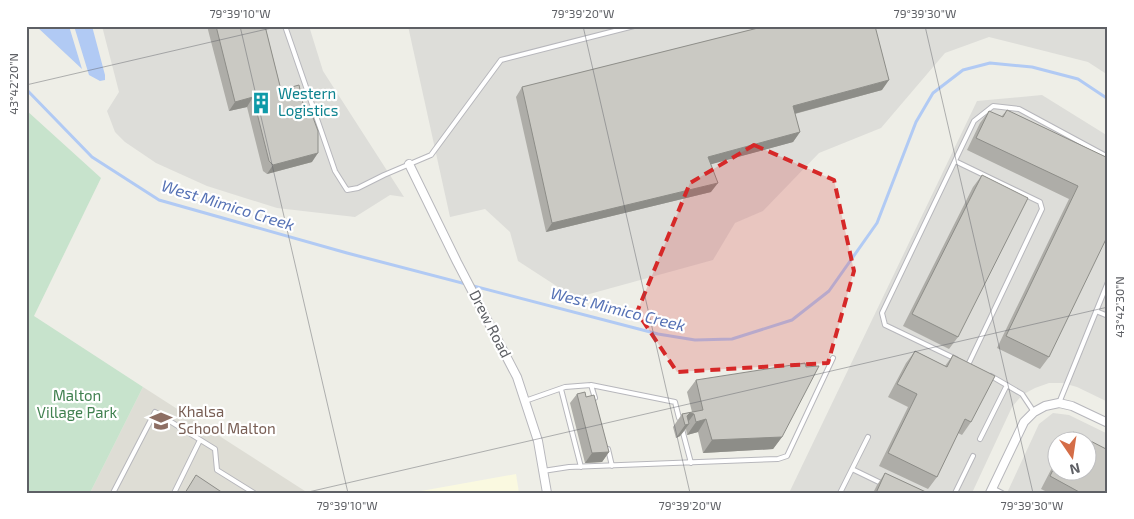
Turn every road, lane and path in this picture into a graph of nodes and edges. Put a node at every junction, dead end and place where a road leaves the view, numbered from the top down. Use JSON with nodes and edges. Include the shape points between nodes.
{"nodes":[{"id":1,"x":285,"y":26,"type":"edge"},
{"id":2,"x":634,"y":26,"type":"edge"},
{"id":3,"x":1108,"y":157,"type":"edge"},
{"id":4,"x":955,"y":161,"type":"junction"},
{"id":5,"x":410,"y":164,"type":"junction"},
{"id":6,"x":1108,"y":282,"type":"edge"},
{"id":7,"x":1096,"y":311,"type":"junction"},
{"id":8,"x":1108,"y":316,"type":"edge"},
{"id":9,"x":834,"y":358,"type":"dead end"},
{"id":10,"x":968,"y":365,"type":"junction"},
{"id":11,"x":976,"y":369,"type":"edge"},
{"id":12,"x":984,"y":373,"type":"edge"},
{"id":13,"x":591,"y":384,"type":"junction"},
{"id":14,"x":1007,"y":384,"type":"junction"},
{"id":15,"x":561,"y":389,"type":"junction"},
{"id":16,"x":525,"y":401,"type":"junction"},
{"id":17,"x":1059,"y":402,"type":"junction"},
{"id":18,"x":596,"y":403,"type":"edge"},
{"id":19,"x":1034,"y":412,"type":"junction"},
{"id":20,"x":680,"y":418,"type":"edge"},
{"id":21,"x":1108,"y":423,"type":"edge"},
{"id":22,"x":682,"y":429,"type":"edge"},
{"id":23,"x":868,"y":437,"type":"dead end"},
{"id":24,"x":980,"y":439,"type":"dead end"},
{"id":25,"x":200,"y":440,"type":"junction"},
{"id":26,"x":607,"y":448,"type":"edge"},
{"id":27,"x":973,"y":456,"type":"dead end"},
{"id":28,"x":691,"y":463,"type":"junction"},
{"id":29,"x":612,"y":466,"type":"junction"},
{"id":30,"x":581,"y":467,"type":"junction"},
{"id":31,"x":852,"y":469,"type":"junction"},
{"id":32,"x":543,"y":471,"type":"junction"},
{"id":33,"x":885,"y":485,"type":"edge"},
{"id":34,"x":991,"y":490,"type":"edge"},
{"id":35,"x":113,"y":493,"type":"edge"},
{"id":36,"x":174,"y":493,"type":"edge"},
{"id":37,"x":253,"y":493,"type":"edge"},
{"id":38,"x":547,"y":493,"type":"edge"},
{"id":39,"x":840,"y":493,"type":"edge"},
{"id":40,"x":955,"y":493,"type":"edge"},
{"id":41,"x":1002,"y":493,"type":"edge"}],
"edges":[{"from":1,"to":5,"type":"lane","via":[[335,171],[347,190]]},
{"from":2,"to":5,"type":"lane","via":[[501,60],[431,156]]},
{"from":3,"to":4,"type":"lane","via":[[1019,109],[993,106],[974,121]]},
{"from":4,"to":10,"type":"lane","via":[[882,313],[885,325]]},
{"from":4,"to":10,"type":"lane","via":[[1040,202],[1042,209]]},
{"from":5,"to":16,"type":"street","name":"Drew Road","via":[[517,377]]},
{"from":6,"to":7,"type":"lane"},
{"from":7,"to":8,"type":"lane"},
{"from":7,"to":17,"type":"lane"},
{"from":9,"to":28,"type":"lane","via":[[786,456]]},
{"from":10,"to":11,"type":"lane"},
{"from":12,"to":14,"type":"lane"},
{"from":13,"to":15,"type":"lane"},
{"from":13,"to":18,"type":"lane"},
{"from":13,"to":20,"type":"lane","via":[[675,402]]},
{"from":14,"to":19,"type":"lane","via":[[1022,394]]},
{"from":14,"to":24,"type":"lane"},
{"from":15,"to":16,"type":"lane"},
{"from":15,"to":30,"type":"lane"},
{"from":16,"to":32,"type":"street","name":"Drew Road","via":[[538,441]]},
{"from":17,"to":19,"type":"street"},
{"from":17,"to":21,"type":"street"},
{"from":19,"to":34,"type":"street","via":[[1024,422]]},
{"from":22,"to":28,"type":"lane"},
{"from":23,"to":31,"type":"lane"},
{"from":25,"to":35,"type":"lane","via":[[155,412]]},
{"from":25,"to":36,"type":"lane"},
{"from":25,"to":37,"type":"lane","via":[[215,449],[217,470]]},
{"from":26,"to":29,"type":"lane"},
{"from":27,"to":40,"type":"lane"},
{"from":28,"to":29,"type":"lane"},
{"from":29,"to":30,"type":"lane"},
{"from":30,"to":32,"type":"lane"},
{"from":31,"to":33,"type":"lane"},
{"from":31,"to":39,"type":"lane"},
{"from":32,"to":38,"type":"street","name":"Drew Road"},
{"from":34,"to":41,"type":"lane"}]}
